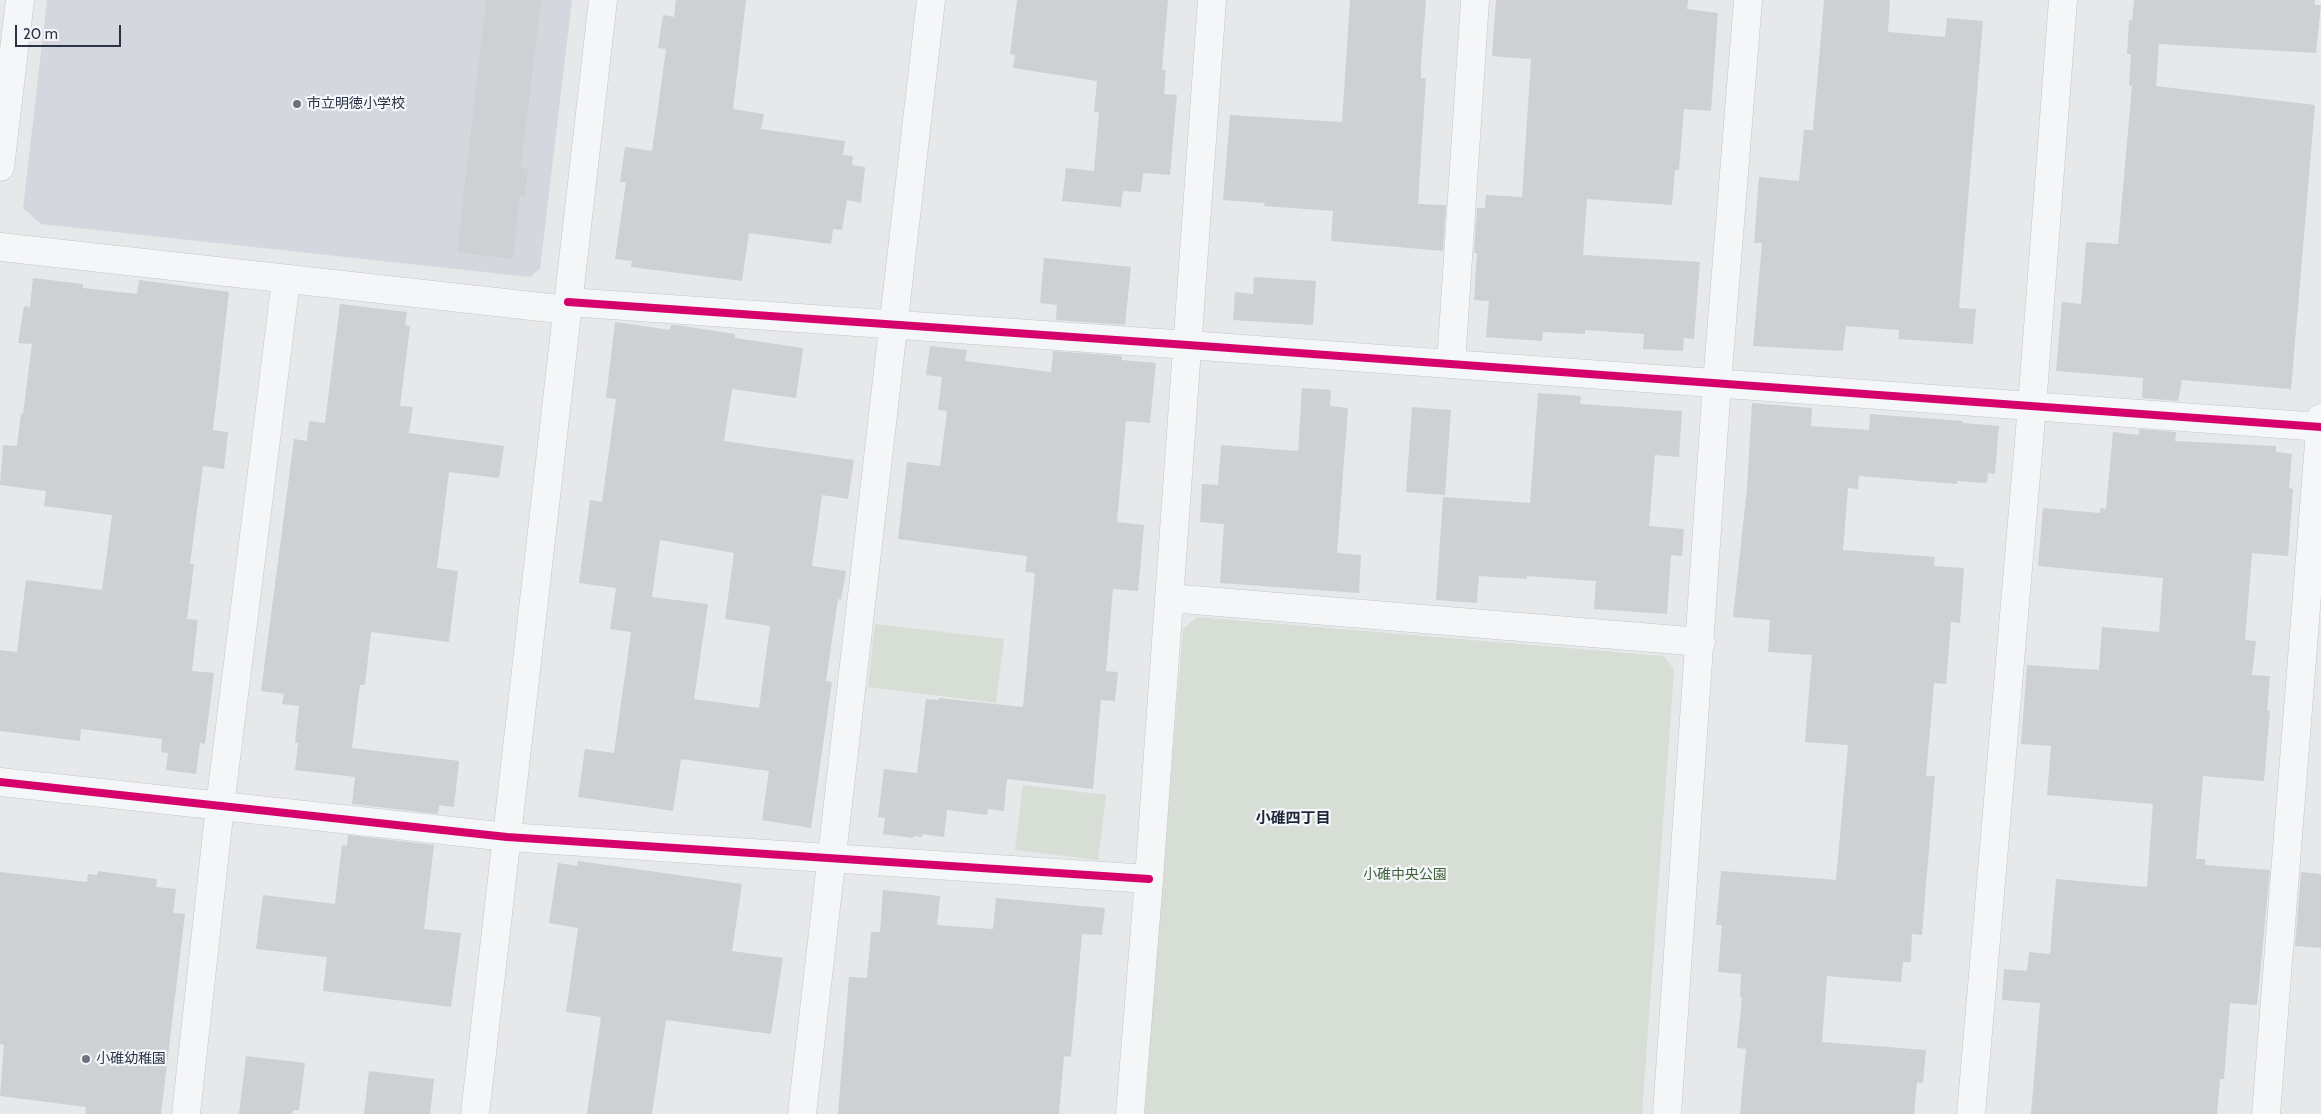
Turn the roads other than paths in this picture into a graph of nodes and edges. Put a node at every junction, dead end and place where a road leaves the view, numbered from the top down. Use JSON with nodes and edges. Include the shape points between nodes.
{"nodes":[{"id":1,"x":20,"y":0,"type":"edge"},
{"id":2,"x":603,"y":0,"type":"edge"},
{"id":3,"x":931,"y":0,"type":"edge"},
{"id":4,"x":1212,"y":0,"type":"edge"},
{"id":5,"x":1475,"y":0,"type":"edge"},
{"id":6,"x":1748,"y":0,"type":"edge"},
{"id":7,"x":2063,"y":0,"type":"edge"},
{"id":8,"x":0,"y":167,"type":"edge"},
{"id":9,"x":0,"y":247,"type":"edge"},
{"id":10,"x":286,"y":280,"type":"junction"},
{"id":11,"x":568,"y":306,"type":"junction"},
{"id":12,"x":894,"y":326,"type":"junction"},
{"id":13,"x":1188,"y":345,"type":"junction"},
{"id":14,"x":1451,"y":364,"type":"junction"},
{"id":15,"x":1717,"y":383,"type":"junction"},
{"id":16,"x":2032,"y":406,"type":"junction"},
{"id":17,"x":2321,"y":424,"type":"edge"},
{"id":18,"x":1170,"y":598,"type":"junction"},
{"id":19,"x":1701,"y":642,"type":"junction"},
{"id":20,"x":0,"y":782,"type":"edge"},
{"id":21,"x":220,"y":806,"type":"junction"},
{"id":22,"x":507,"y":837,"type":"junction"},
{"id":23,"x":832,"y":857,"type":"junction"},
{"id":24,"x":1149,"y":879,"type":"junction"},
{"id":25,"x":186,"y":1114,"type":"edge"},
{"id":26,"x":475,"y":1114,"type":"edge"},
{"id":27,"x":802,"y":1114,"type":"edge"},
{"id":28,"x":1130,"y":1114,"type":"edge"},
{"id":29,"x":1667,"y":1114,"type":"edge"},
{"id":30,"x":1971,"y":1114,"type":"edge"},
{"id":31,"x":2266,"y":1114,"type":"edge"}],
"edges":[{"from":1,"to":8,"type":"street"},
{"from":2,"to":11,"type":"street"},
{"from":3,"to":12,"type":"street"},
{"from":4,"to":13,"type":"street"},
{"from":5,"to":14,"type":"street"},
{"from":6,"to":15,"type":"street"},
{"from":7,"to":16,"type":"street"},
{"from":9,"to":10,"type":"street"},
{"from":10,"to":11,"type":"street"},
{"from":10,"to":21,"type":"street"},
{"from":11,"to":12,"type":"street"},
{"from":11,"to":22,"type":"street"},
{"from":12,"to":13,"type":"street"},
{"from":12,"to":23,"type":"street"},
{"from":13,"to":14,"type":"street"},
{"from":13,"to":18,"type":"street"},
{"from":14,"to":15,"type":"street"},
{"from":15,"to":16,"type":"street"},
{"from":15,"to":19,"type":"street"},
{"from":16,"to":17,"type":"street"},
{"from":16,"to":30,"type":"street"},
{"from":17,"to":31,"type":"street"},
{"from":18,"to":19,"type":"street"},
{"from":18,"to":24,"type":"street"},
{"from":19,"to":29,"type":"street"},
{"from":20,"to":21,"type":"street"},
{"from":21,"to":22,"type":"street"},
{"from":21,"to":25,"type":"street"},
{"from":22,"to":23,"type":"street"},
{"from":22,"to":26,"type":"street"},
{"from":23,"to":24,"type":"street"},
{"from":23,"to":27,"type":"street"},
{"from":24,"to":28,"type":"street"}]}
